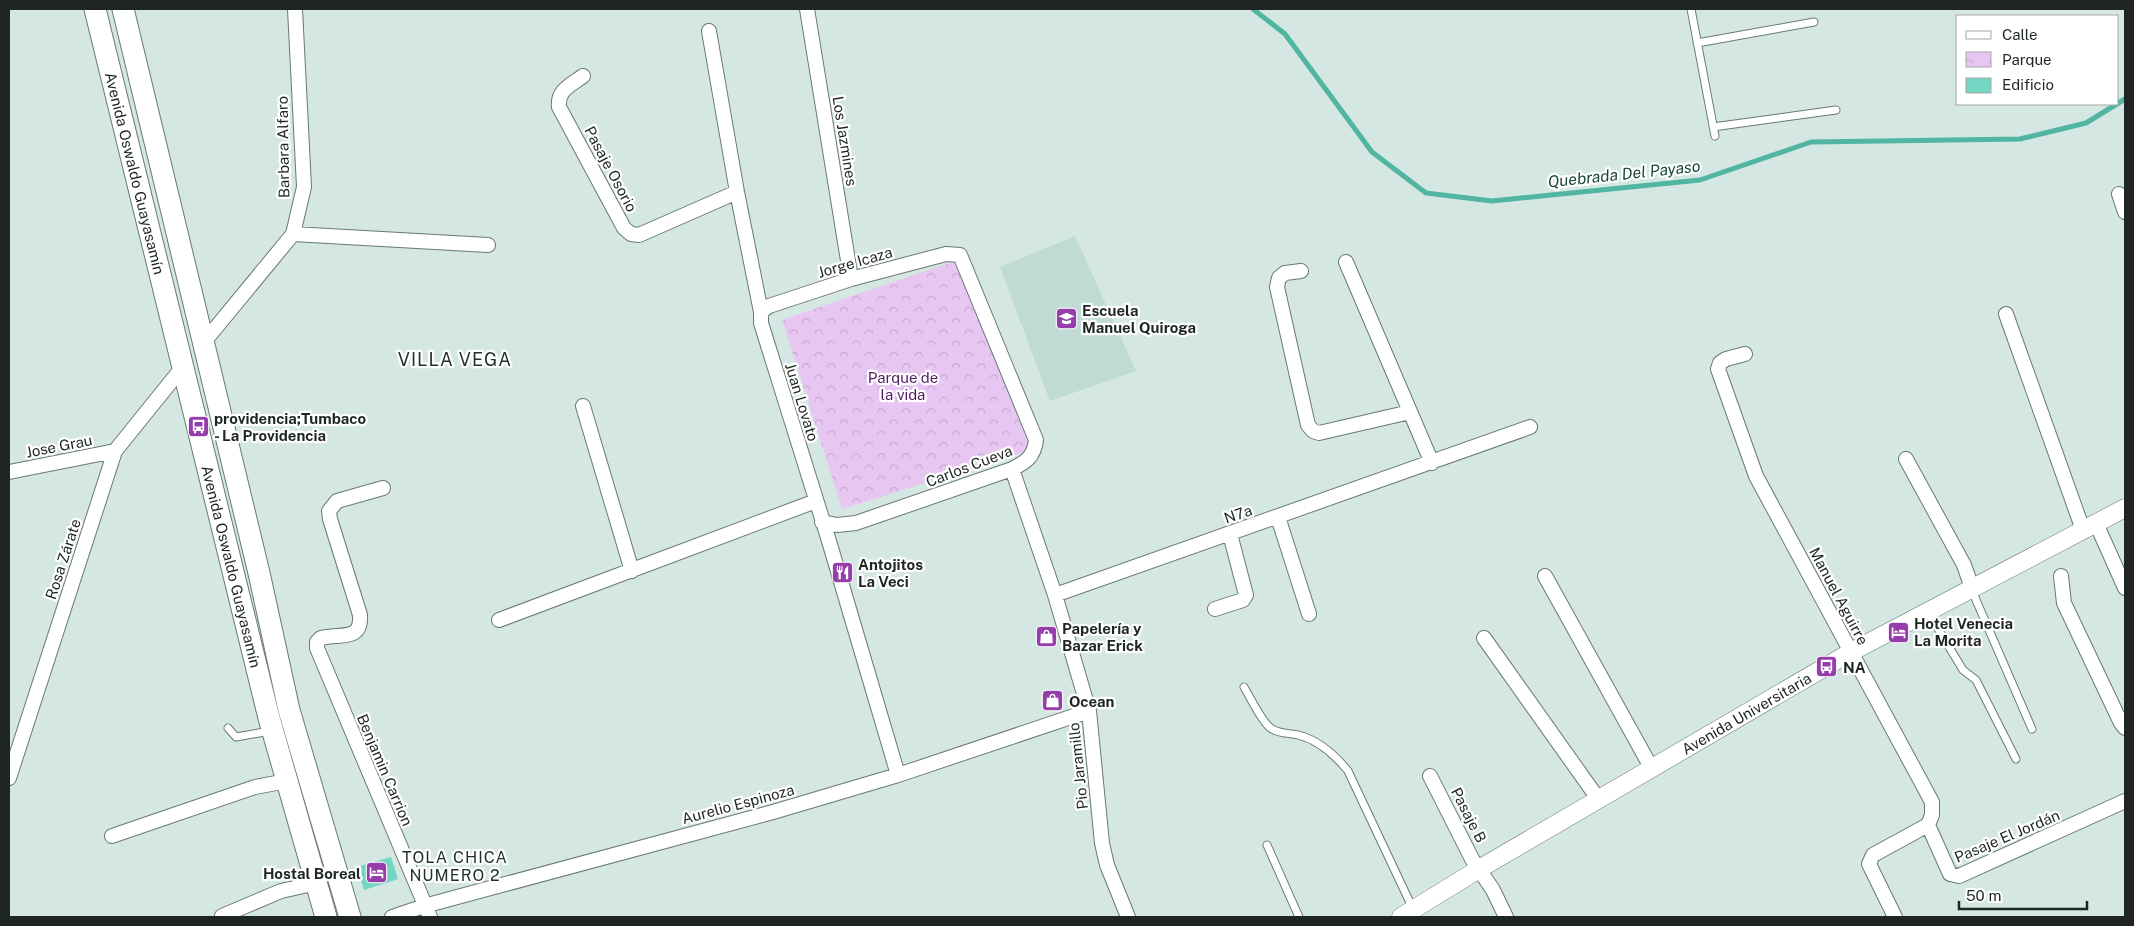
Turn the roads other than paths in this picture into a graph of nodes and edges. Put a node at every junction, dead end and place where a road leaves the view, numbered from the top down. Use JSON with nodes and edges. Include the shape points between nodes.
{"nodes":[{"id":1,"x":95,"y":9,"type":"edge"},
{"id":2,"x":123,"y":9,"type":"edge"},
{"id":3,"x":295,"y":9,"type":"edge"},
{"id":4,"x":808,"y":9,"type":"edge"},
{"id":5,"x":1691,"y":9,"type":"edge"},
{"id":6,"x":1814,"y":22,"type":"dead end"},
{"id":7,"x":708,"y":31,"type":"dead end"},
{"id":8,"x":1697,"y":43,"type":"junction"},
{"id":9,"x":583,"y":76,"type":"dead end"},
{"id":10,"x":1836,"y":110,"type":"dead end"},
{"id":11,"x":1714,"y":127,"type":"junction"},
{"id":12,"x":1715,"y":136,"type":"dead end"},
{"id":13,"x":737,"y":192,"type":"junction"},
{"id":14,"x":2118,"y":194,"type":"dead end"},
{"id":15,"x":2125,"y":212,"type":"edge"},
{"id":16,"x":293,"y":234,"type":"junction"},
{"id":17,"x":488,"y":245,"type":"dead end"},
{"id":18,"x":960,"y":255,"type":"joint"},
{"id":19,"x":1346,"y":262,"type":"dead end"},
{"id":20,"x":1301,"y":271,"type":"dead end"},
{"id":21,"x":851,"y":279,"type":"junction"},
{"id":22,"x":761,"y":312,"type":"junction"},
{"id":23,"x":2006,"y":314,"type":"dead end"},
{"id":24,"x":204,"y":342,"type":"junction"},
{"id":25,"x":1745,"y":354,"type":"dead end"},
{"id":26,"x":182,"y":368,"type":"junction"},
{"id":27,"x":583,"y":406,"type":"dead end"},
{"id":28,"x":1410,"y":412,"type":"junction"},
{"id":29,"x":1530,"y":427,"type":"dead end"},
{"id":30,"x":115,"y":452,"type":"junction"},
{"id":31,"x":1906,"y":459,"type":"dead end"},
{"id":32,"x":1432,"y":463,"type":"junction"},
{"id":33,"x":1012,"y":469,"type":"junction"},
{"id":34,"x":9,"y":472,"type":"edge"},
{"id":35,"x":383,"y":488,"type":"dead end"},
{"id":36,"x":816,"y":501,"type":"junction"},
{"id":37,"x":2125,"y":508,"type":"edge"},
{"id":38,"x":1278,"y":517,"type":"junction"},
{"id":39,"x":822,"y":522,"type":"junction"},
{"id":40,"x":2089,"y":527,"type":"junction"},
{"id":41,"x":1230,"y":534,"type":"junction"},
{"id":42,"x":632,"y":571,"type":"junction"},
{"id":43,"x":1545,"y":576,"type":"dead end"},
{"id":44,"x":2061,"y":576,"type":"dead end"},
{"id":45,"x":1972,"y":588,"type":"junction"},
{"id":46,"x":2125,"y":588,"type":"edge"},
{"id":47,"x":1055,"y":595,"type":"junction"},
{"id":48,"x":1215,"y":609,"type":"dead end"},
{"id":49,"x":1928,"y":612,"type":"junction"},
{"id":50,"x":1309,"y":614,"type":"dead end"},
{"id":51,"x":499,"y":620,"type":"dead end"},
{"id":52,"x":1484,"y":638,"type":"dead end"},
{"id":53,"x":1851,"y":652,"type":"junction"},
{"id":54,"x":1244,"y":687,"type":"dead end"},
{"id":55,"x":1089,"y":712,"type":"junction"},
{"id":56,"x":228,"y":728,"type":"dead end"},
{"id":57,"x":2125,"y":728,"type":"edge"},
{"id":58,"x":2032,"y":729,"type":"dead end"},
{"id":59,"x":273,"y":730,"type":"junction"},
{"id":60,"x":2016,"y":759,"type":"dead end"},
{"id":61,"x":1652,"y":769,"type":"junction"},
{"id":62,"x":898,"y":775,"type":"junction"},
{"id":63,"x":1430,"y":776,"type":"dead end"},
{"id":64,"x":9,"y":778,"type":"edge"},
{"id":65,"x":288,"y":781,"type":"junction"},
{"id":66,"x":1599,"y":800,"type":"junction"},
{"id":67,"x":2125,"y":801,"type":"edge"},
{"id":68,"x":1928,"y":825,"type":"junction"},
{"id":69,"x":112,"y":836,"type":"dead end"},
{"id":70,"x":1268,"y":845,"type":"dead end"},
{"id":71,"x":1479,"y":869,"type":"junction"},
{"id":72,"x":317,"y":883,"type":"junction"},
{"id":73,"x":427,"y":912,"type":"edge"},
{"id":74,"x":1407,"y":914,"type":"edge"},
{"id":75,"x":222,"y":916,"type":"dead end"},
{"id":76,"x":326,"y":917,"type":"edge"},
{"id":77,"x":350,"y":917,"type":"edge"},
{"id":78,"x":392,"y":917,"type":"edge"},
{"id":79,"x":1128,"y":917,"type":"edge"},
{"id":80,"x":1299,"y":917,"type":"edge"},
{"id":81,"x":1506,"y":917,"type":"edge"},
{"id":82,"x":1895,"y":917,"type":"edge"}],
"edges":[{"from":1,"to":26,"type":"main road","name":"Avenida Oswaldo Guayasamín"},
{"from":2,"to":24,"type":"main road","name":"Avenida Oswaldo Guayasamín"},
{"from":3,"to":16,"type":"street","name":"Barbara Alfaro","via":[[304,187]]},
{"from":4,"to":21,"type":"street","name":"Los Jazmines"},
{"from":5,"to":8,"type":"lane"},
{"from":6,"to":8,"type":"lane"},
{"from":7,"to":13,"type":"street","name":"Juan Lovato"},
{"from":8,"to":11,"type":"lane"},
{"from":9,"to":13,"type":"street","name":"Pasaje Osorio","via":[[561,92],[559,107],[624,228],[631,234],[639,235]]},
{"from":10,"to":11,"type":"lane"},
{"from":11,"to":12,"type":"lane"},
{"from":13,"to":22,"type":"street","name":"Juan Lovato"},
{"from":14,"to":15,"type":"street"},
{"from":16,"to":17,"type":"street"},
{"from":16,"to":24,"type":"street","name":"Barbara Alfaro"},
{"from":18,"to":21,"type":"street","name":"Jorge Icaza","via":[[946,254]]},
{"from":18,"to":33,"type":"street","name":"Carlos Cueva","via":[[1036,440],[1031,457]]},
{"from":19,"to":28,"type":"street"},
{"from":20,"to":28,"type":"street","via":[[1285,273],[1279,278],[1278,287],[1308,426],[1319,433]]},
{"from":21,"to":22,"type":"street","name":"Jorge Icaza","via":[[769,306]]},
{"from":22,"to":36,"type":"street","name":"Juan Lovato","via":[[760,323]]},
{"from":23,"to":40,"type":"street"},
{"from":24,"to":77,"type":"main road","name":"Avenida Oswaldo Guayasamín","via":[[289,710]]},
{"from":25,"to":53,"type":"street","name":"Manuel Aguirre","via":[[1726,359],[1718,369],[1748,456]]},
{"from":26,"to":30,"type":"street","name":"Rosa Zárate"},
{"from":26,"to":59,"type":"main road","name":"Avenida Oswaldo Guayasamín"},
{"from":27,"to":42,"type":"street"},
{"from":28,"to":32,"type":"street"},
{"from":29,"to":32,"type":"street","name":"N7a"},
{"from":30,"to":34,"type":"street","name":"Jose Grau"},
{"from":30,"to":64,"type":"street","name":"Rosa Zárate"},
{"from":31,"to":45,"type":"street","via":[[1964,564]]},
{"from":32,"to":38,"type":"street","name":"N7a"},
{"from":33,"to":39,"type":"street","name":"Carlos Cueva","via":[[856,523],[837,525]]},
{"from":33,"to":47,"type":"street","name":"Pio Jaramillo"},
{"from":35,"to":73,"type":"street","name":"Benjamin Carrion","via":[[337,501],[329,511],[361,623],[353,634],[321,638],[317,648]]},
{"from":36,"to":39,"type":"street","name":"Juan Lovato"},
{"from":36,"to":42,"type":"street"},
{"from":37,"to":40,"type":"street","name":"Avenida Universitaria"},
{"from":38,"to":41,"type":"street","name":"N7a"},
{"from":38,"to":50,"type":"street"},
{"from":39,"to":62,"type":"street","name":"Juan Lovato"},
{"from":40,"to":45,"type":"street","name":"Avenida Universitaria"},
{"from":40,"to":46,"type":"street"},
{"from":41,"to":47,"type":"street","name":"N7a"},
{"from":41,"to":48,"type":"street","via":[[1246,595],[1242,600]]},
{"from":42,"to":51,"type":"street"},
{"from":43,"to":61,"type":"street"},
{"from":44,"to":57,"type":"street","via":[[2064,603]]},
{"from":45,"to":49,"type":"street","name":"Avenida Universitaria"},
{"from":45,"to":58,"type":"lane"},
{"from":47,"to":55,"type":"street","name":"Pio Jaramillo"},
{"from":49,"to":53,"type":"street","name":"Avenida Universitaria"},
{"from":49,"to":60,"type":"lane","via":[[1964,670],[1976,680]]},
{"from":52,"to":66,"type":"street"},
{"from":53,"to":61,"type":"street","name":"Avenida Universitaria"},
{"from":53,"to":68,"type":"street","name":"Manuel Aguirre","via":[[1932,802]]},
{"from":54,"to":74,"type":"lane","via":[[1270,729],[1318,742],[1348,771]]},
{"from":55,"to":62,"type":"street","name":"Aurelio Espinoza"},
{"from":55,"to":79,"type":"street","name":"Pio Jaramillo","via":[[1102,843],[1107,865]]},
{"from":56,"to":59,"type":"lane","via":[[236,737]]},
{"from":59,"to":65,"type":"main road","name":"Avenida Oswaldo Guayasamín"},
{"from":61,"to":66,"type":"street","name":"Avenida Universitaria"},
{"from":62,"to":73,"type":"street","name":"Aurelio Espinoza"},
{"from":63,"to":71,"type":"street","name":"Pasaje B"},
{"from":65,"to":69,"type":"street","via":[[255,787]]},
{"from":65,"to":72,"type":"main road","name":"Avenida Oswaldo Guayasamín"},
{"from":66,"to":71,"type":"street","name":"Avenida Universitaria"},
{"from":67,"to":68,"type":"street","name":"Pasaje El Jordán","via":[[1958,876],[1950,874]]},
{"from":68,"to":82,"type":"street","via":[[1870,859],[1869,864]]},
{"from":70,"to":80,"type":"lane"},
{"from":71,"to":74,"type":"street","name":"Avenida Universitaria"},
{"from":71,"to":81,"type":"street","name":"Pasaje B"},
{"from":72,"to":75,"type":"street","via":[[281,891]]},
{"from":72,"to":76,"type":"main road","name":"Avenida Oswaldo Guayasamín"},
{"from":73,"to":78,"type":"street","name":"Aurelio Espinoza"}]}
